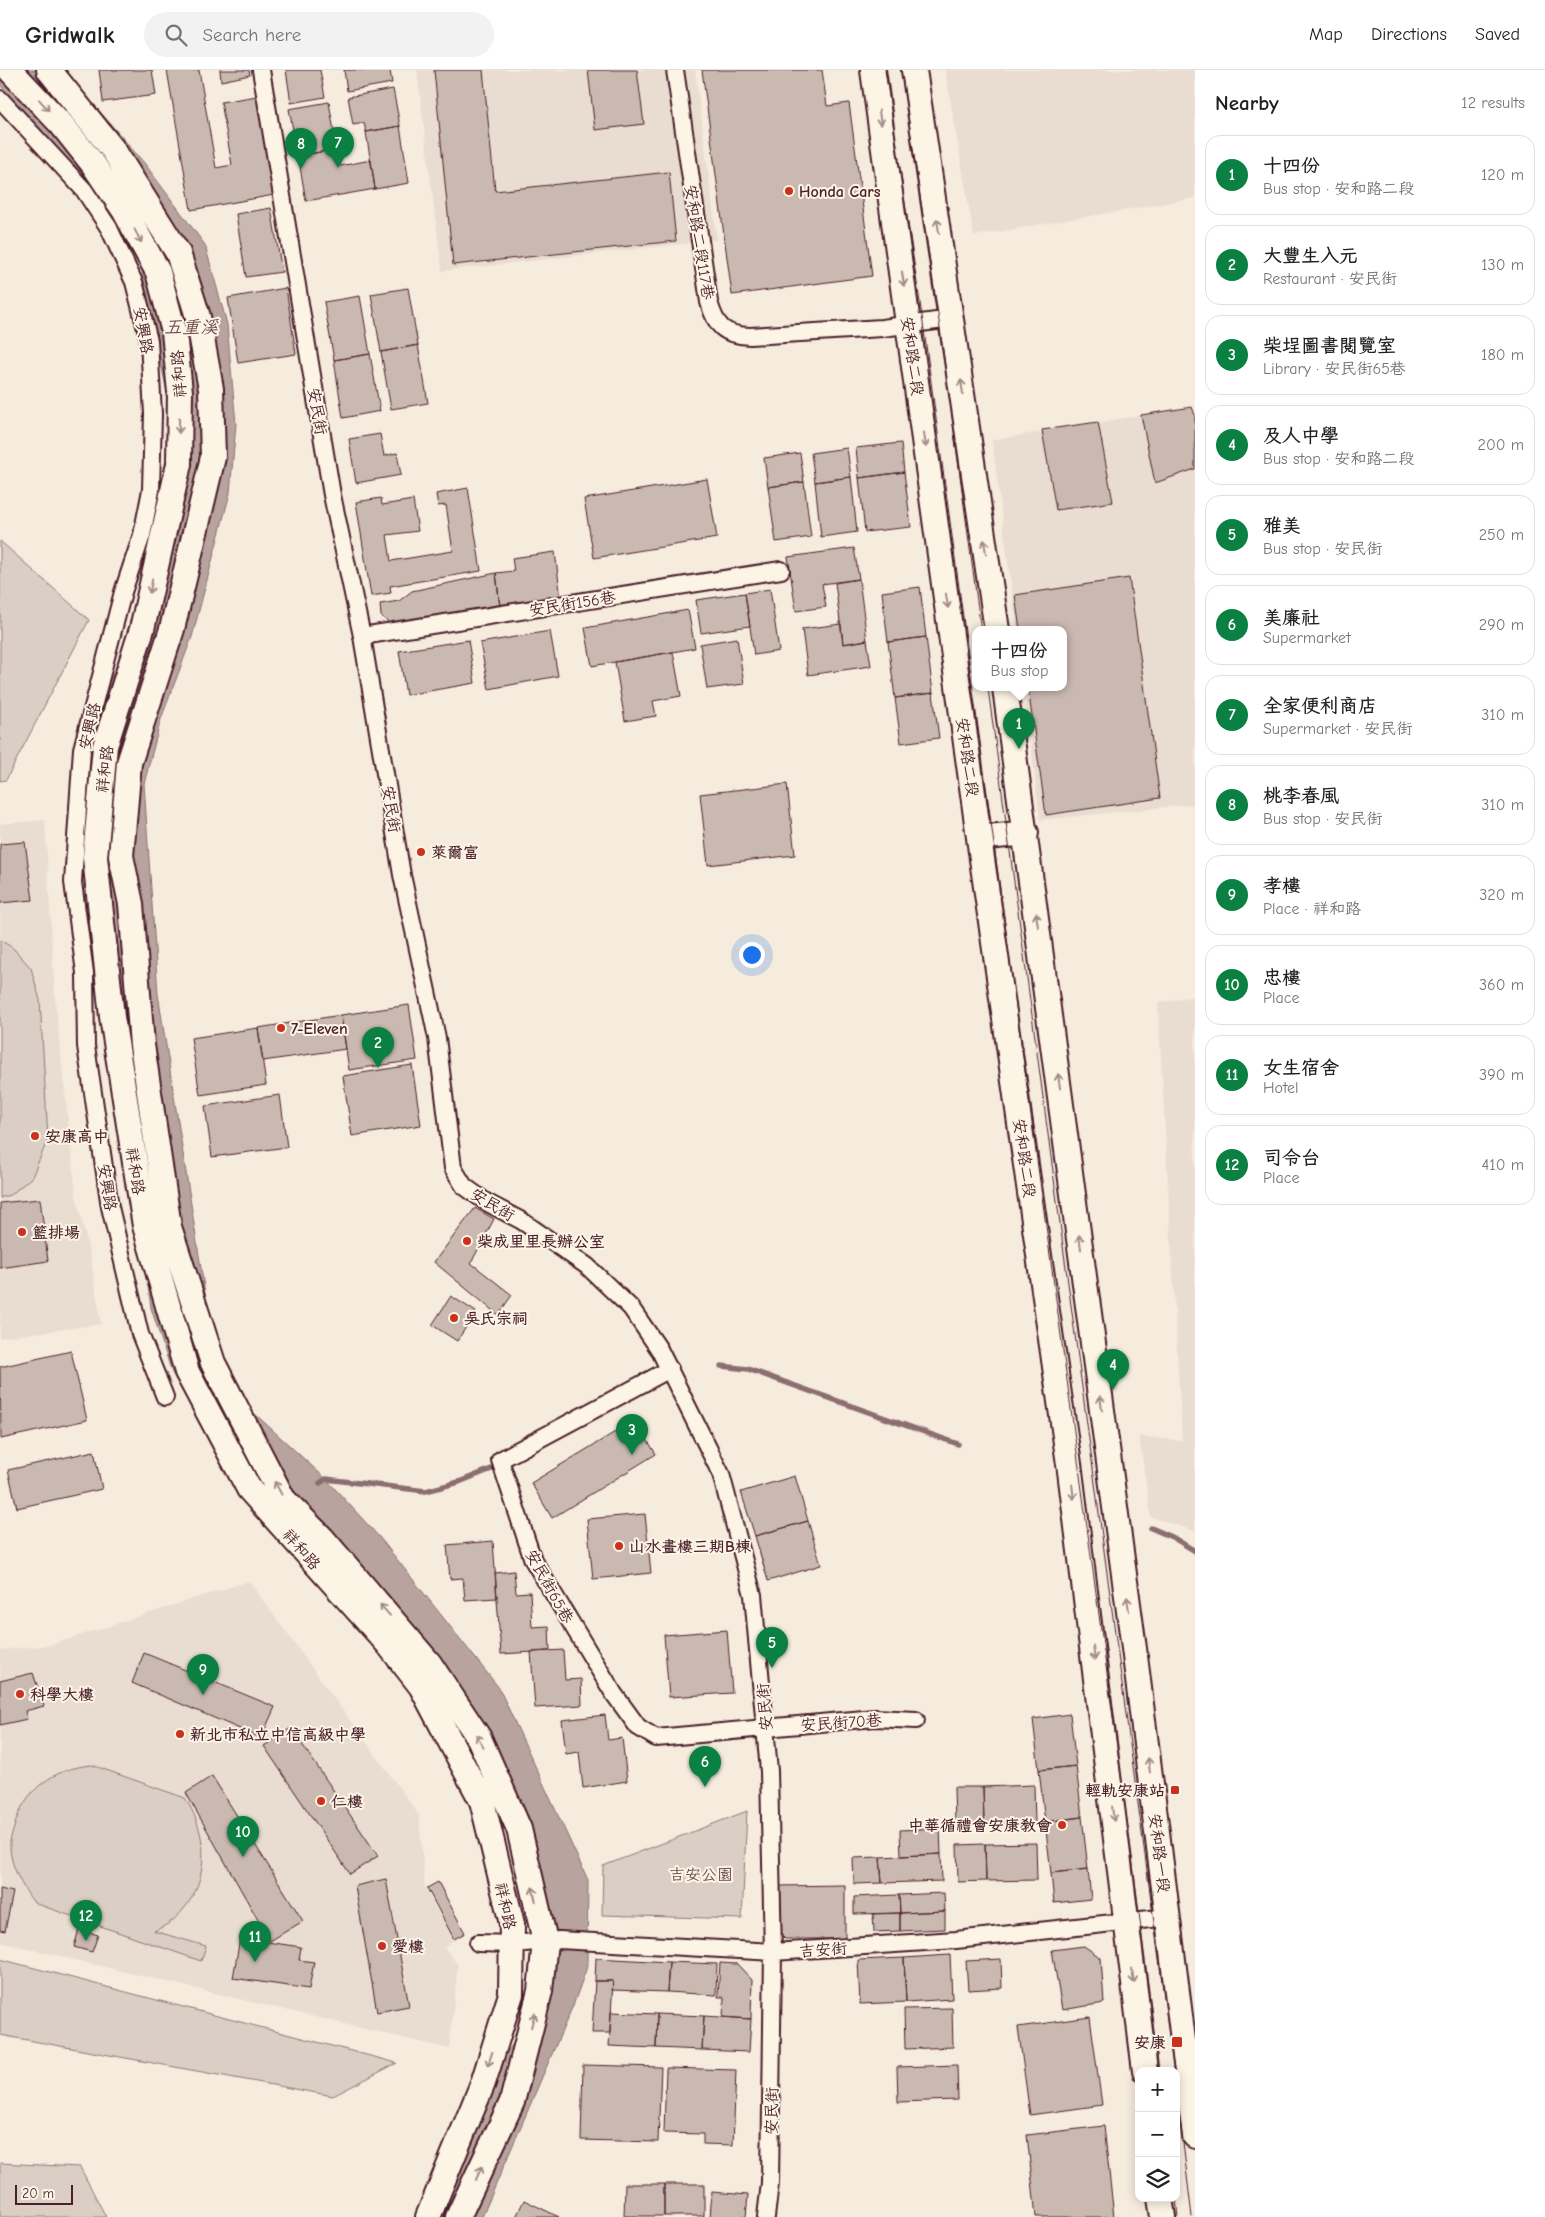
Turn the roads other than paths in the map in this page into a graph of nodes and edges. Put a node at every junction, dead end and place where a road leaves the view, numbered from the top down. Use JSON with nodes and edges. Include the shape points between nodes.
{"nodes":[{"id":1,"x":10,"y":70,"type":"edge"},
{"id":2,"x":50,"y":70,"type":"edge"},
{"id":3,"x":261,"y":70,"type":"edge"},
{"id":4,"x":675,"y":70,"type":"edge"},
{"id":5,"x":873,"y":70,"type":"edge"},
{"id":6,"x":914,"y":70,"type":"edge"},
{"id":7,"x":0,"y":99,"type":"edge"},
{"id":8,"x":952,"y":319,"type":"junction"},
{"id":9,"x":909,"y":325,"type":"junction"},
{"id":10,"x":781,"y":570,"type":"dead end"},
{"id":11,"x":996,"y":626,"type":"edge"},
{"id":12,"x":362,"y":636,"type":"junction"},
{"id":13,"x":1005,"y":691,"type":"edge"},
{"id":14,"x":1026,"y":833,"type":"junction"},
{"id":15,"x":980,"y":838,"type":"junction"},
{"id":16,"x":670,"y":1369,"type":"junction"},
{"id":17,"x":165,"y":1397,"type":"dead end"},
{"id":18,"x":916,"y":1720,"type":"dead end"},
{"id":19,"x":766,"y":1728,"type":"junction"},
{"id":20,"x":1168,"y":1917,"type":"junction"},
{"id":21,"x":1127,"y":1922,"type":"junction"},
{"id":22,"x":552,"y":1941,"type":"junction"},
{"id":23,"x":478,"y":1943,"type":"dead end"},
{"id":24,"x":513,"y":1944,"type":"junction"},
{"id":25,"x":772,"y":1952,"type":"junction"},
{"id":26,"x":1145,"y":2067,"type":"edge"},
{"id":27,"x":1195,"y":2136,"type":"edge"},
{"id":28,"x":1161,"y":2202,"type":"edge"},
{"id":29,"x":428,"y":2217,"type":"edge"},
{"id":30,"x":458,"y":2217,"type":"edge"},
{"id":31,"x":766,"y":2217,"type":"edge"},
{"id":32,"x":1163,"y":2217,"type":"edge"}],
"edges":[{"from":1,"to":24,"type":"main road","name":"祥和路","one_way":true,"via":[[62,125],[124,210],[158,272],[174,332],[180,392],[178,464],[142,628],[105,746],[95,857],[112,1016],[145,1226],[187,1372],[249,1489],[389,1645],[421,1686],[482,1801],[512,1924]]},
{"from":22,"to":2,"type":"main road","name":"祥和路","one_way":true,"via":[[520,1829],[479,1738],[423,1655],[323,1539],[283,1499],[213,1363],[169,1227],[142,1045],[131,904],[121,856],[129,763],[172,629],[214,457],[211,389],[198,317],[178,253],[114,151]]},
{"from":3,"to":12,"type":"street","name":"安民街","via":[[332,495]]},
{"from":4,"to":9,"type":"street","name":"安和路二段117巷","via":[[709,302],[722,329],[736,336],[750,336]]},
{"from":5,"to":9,"type":"main road","name":"安和路二段","one_way":true},
{"from":8,"to":6,"type":"main road","one_way":true},
{"from":7,"to":17,"type":"street","name":"安興路","via":[[84,190],[109,228],[134,282],[149,341],[153,414],[151,490],[142,535],[111,636],[82,749],[73,882],[85,973],[86,1046],[110,1206],[140,1334]]},
{"from":8,"to":9,"type":"street","name":"安和路二段117巷"},
{"from":11,"to":8,"type":"main road","one_way":true},
{"from":9,"to":15,"type":"main road","name":"安和路二段","one_way":true},
{"from":10,"to":12,"type":"street","name":"安民街156巷"},
{"from":12,"to":16,"type":"street","name":"安民街","via":[[402,875],[436,1038],[453,1168],[464,1186],[587,1266],[631,1308]]},
{"from":13,"to":14,"type":"main road"},
{"from":14,"to":15,"type":"main road"},
{"from":20,"to":14,"type":"main road","name":"安和路一段","one_way":true},
{"from":15,"to":21,"type":"main road","name":"安和路二段","one_way":true,"via":[[1066,1444]]},
{"from":16,"to":19,"type":"street","name":"安民街","via":[[722,1474],[753,1595]]},
{"from":16,"to":19,"type":"street","name":"安民街65巷","via":[[500,1460],[533,1560],[614,1694],[638,1727],[656,1738]]},
{"from":18,"to":19,"type":"street","name":"安民街70巷","via":[[875,1718]]},
{"from":19,"to":25,"type":"street","name":"安民街"},
{"from":20,"to":21,"type":"street","name":"吉安街"},
{"from":20,"to":27,"type":"main road","name":"安和路一段"},
{"from":21,"to":25,"type":"street","name":"吉安街","via":[[956,1940]]},
{"from":21,"to":26,"type":"main road","one_way":true},
{"from":22,"to":24,"type":"street","name":"吉安街"},
{"from":22,"to":25,"type":"street","name":"吉安街"},
{"from":30,"to":22,"type":"main road","name":"祥和路","one_way":true,"via":[[512,2102]]},
{"from":23,"to":24,"type":"street","name":"吉安街"},
{"from":24,"to":29,"type":"main road","name":"祥和路","one_way":true,"via":[[511,1994],[482,2083]]},
{"from":25,"to":31,"type":"street","name":"安民街","via":[[770,2183]]},
{"from":28,"to":32,"type":"main road"}]}
